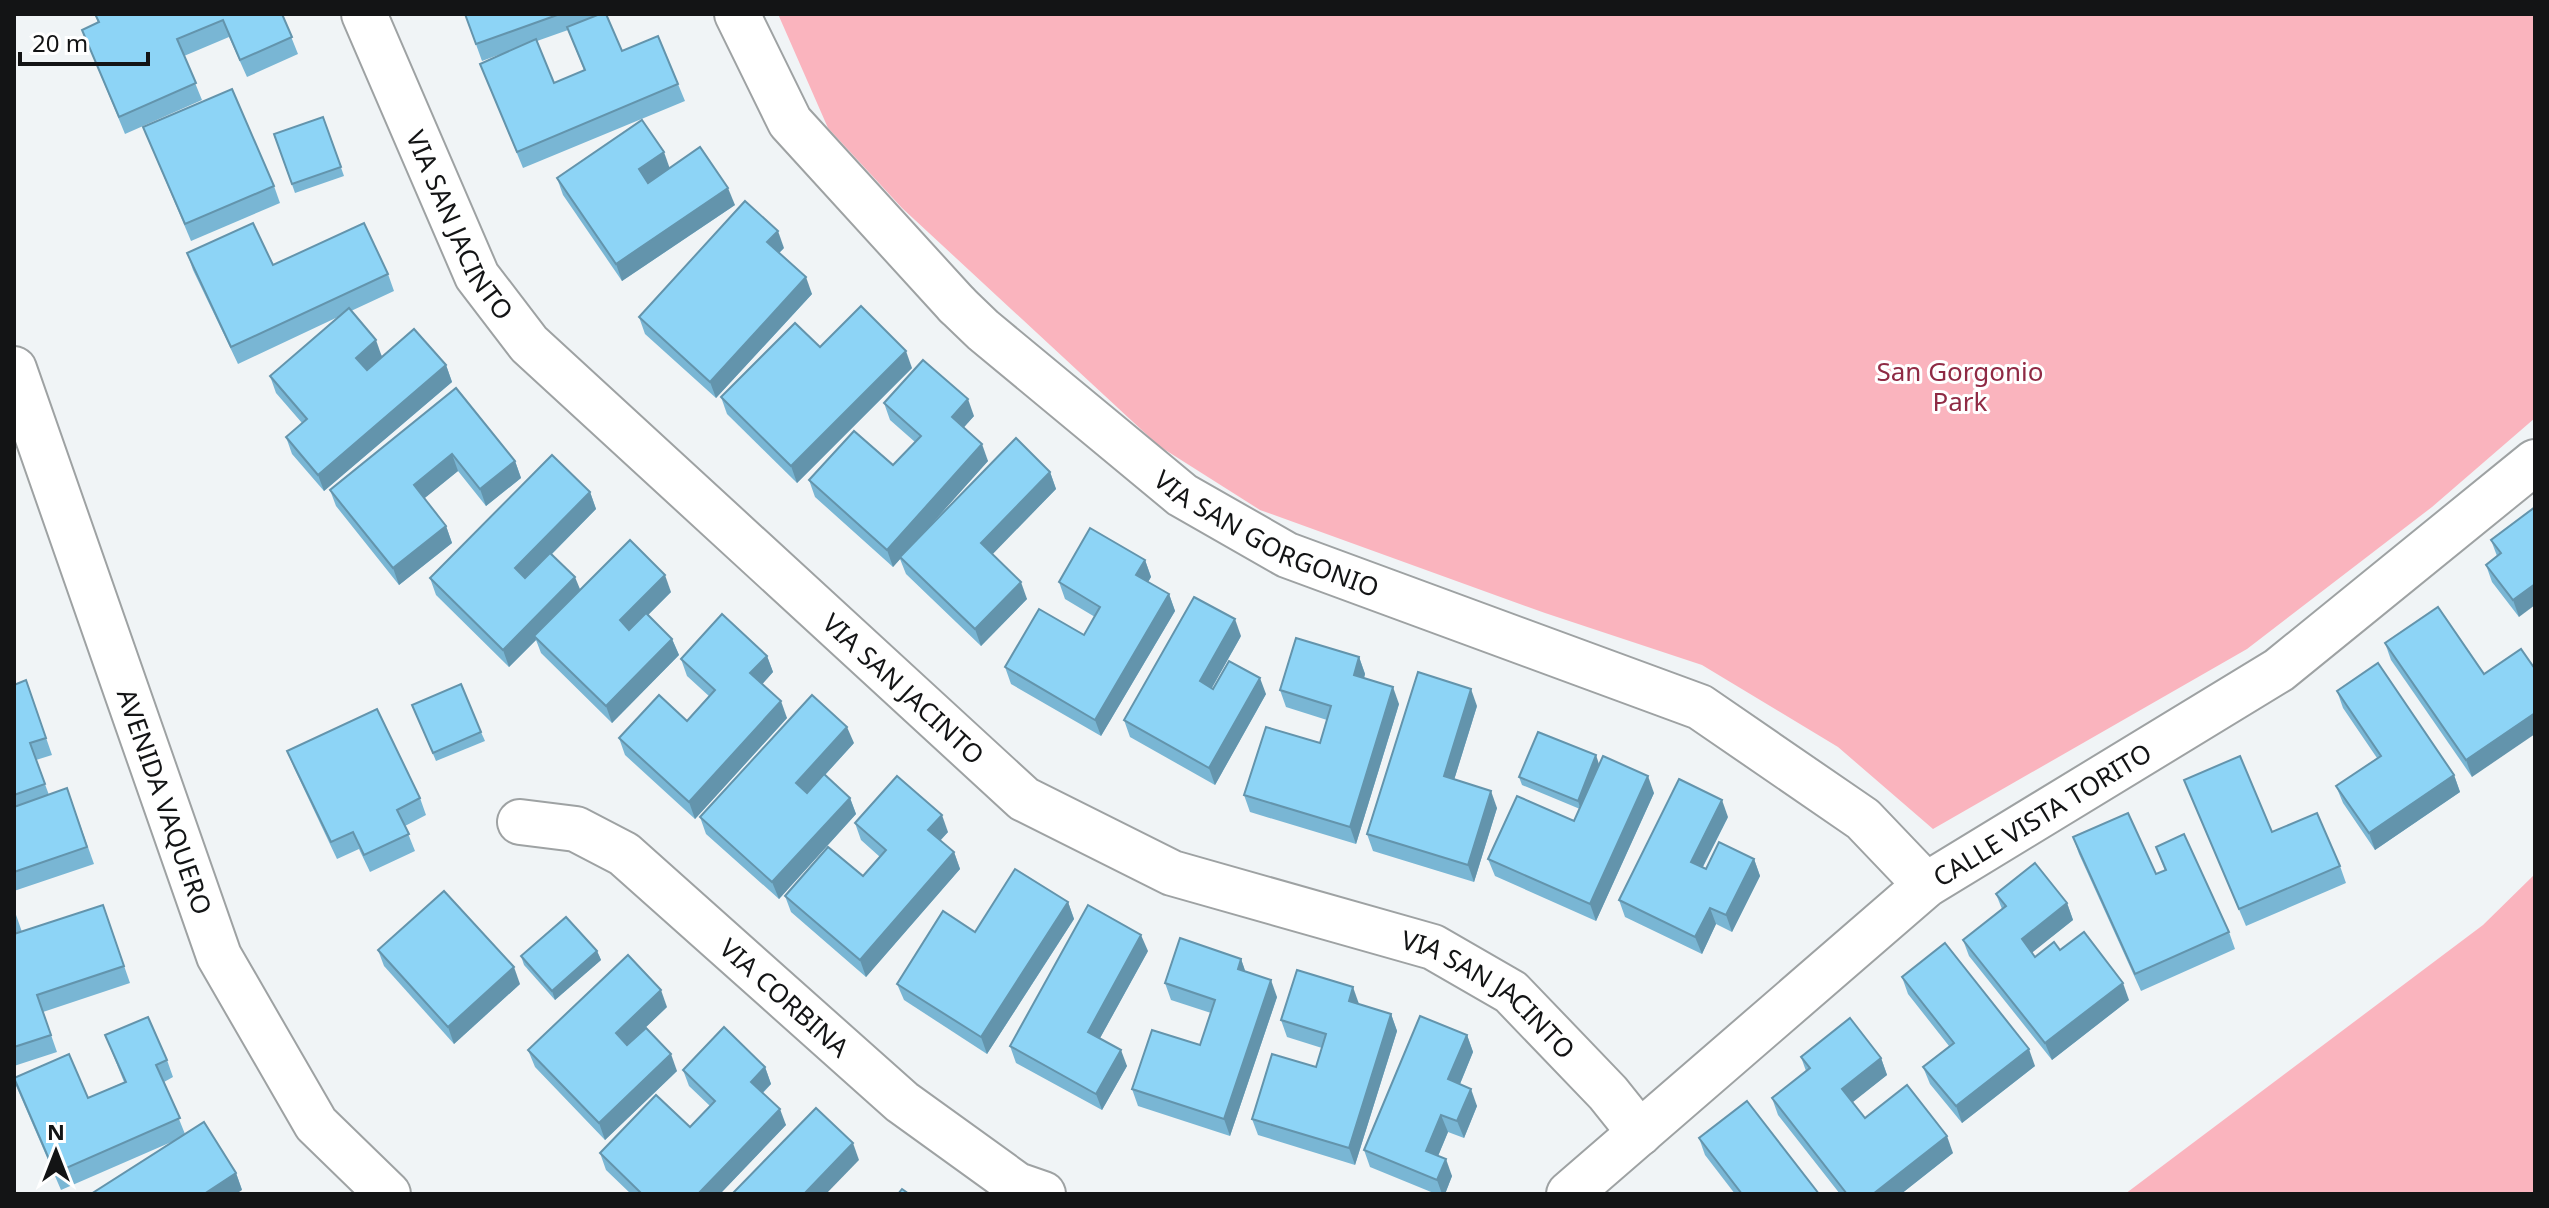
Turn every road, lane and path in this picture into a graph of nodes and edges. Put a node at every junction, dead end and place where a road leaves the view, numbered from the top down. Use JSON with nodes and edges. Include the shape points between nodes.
{"nodes":[{"id":1,"x":364,"y":14,"type":"edge"},
{"id":2,"x":737,"y":14,"type":"edge"},
{"id":3,"x":14,"y":369,"type":"edge"},
{"id":4,"x":2535,"y":462,"type":"edge"},
{"id":5,"x":520,"y":822,"type":"dead end"},
{"id":6,"x":1926,"y":885,"type":"junction"},
{"id":7,"x":1640,"y":1133,"type":"junction"},
{"id":8,"x":388,"y":1194,"type":"edge"},
{"id":9,"x":1043,"y":1194,"type":"edge"},
{"id":10,"x":1569,"y":1194,"type":"edge"}],
"edges":[{"from":1,"to":7,"type":"street","name":"VIA SAN JACINTO","via":[[477,276],[529,344],[1024,799],[1172,873],[1433,947],[1511,992]]},
{"from":2,"to":6,"type":"street","name":"VIA SAN GORGONIO","via":[[790,122],[957,305],[1182,495],[1287,555],[1700,707],[1863,819]]},
{"from":3,"to":8,"type":"street","name":"AVENIDA VAQUERO","via":[[219,956],[316,1124]]},
{"from":4,"to":6,"type":"street","name":"CALLE VISTA TORITO","via":[[2279,670]]},
{"from":5,"to":9,"type":"street","name":"VIA CORBINA","via":[[576,829],[624,854],[902,1102],[1017,1185]]},
{"from":6,"to":7,"type":"street","name":"CALLE VISTA TORITO"},
{"from":7,"to":10,"type":"street","name":"CALLE VISTA TORITO"}]}
